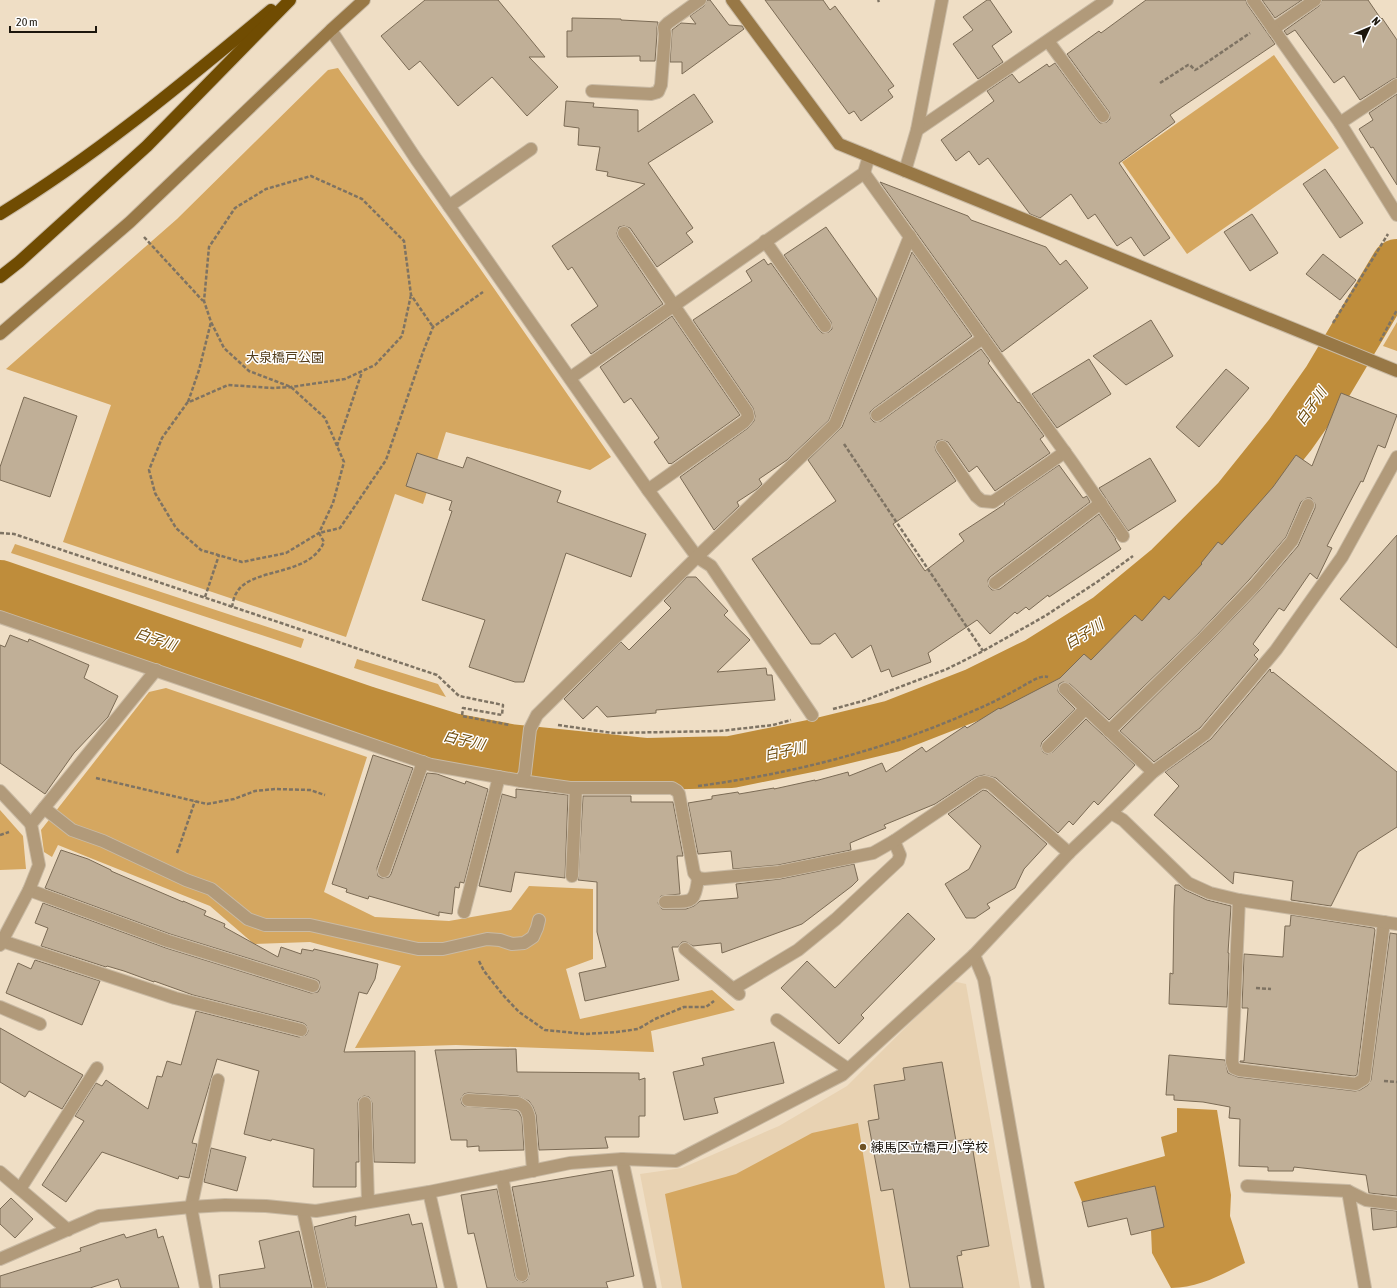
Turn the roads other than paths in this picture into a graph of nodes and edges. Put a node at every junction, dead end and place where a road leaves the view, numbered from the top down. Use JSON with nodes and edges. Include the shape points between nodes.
{"nodes":[{"id":1,"x":283,"y":0,"type":"edge"},
{"id":2,"x":290,"y":0,"type":"edge"},
{"id":3,"x":364,"y":0,"type":"edge"},
{"id":4,"x":700,"y":0,"type":"edge"},
{"id":5,"x":732,"y":0,"type":"edge"},
{"id":6,"x":942,"y":0,"type":"edge"},
{"id":7,"x":1107,"y":0,"type":"edge"},
{"id":8,"x":1253,"y":0,"type":"edge"},
{"id":9,"x":1315,"y":0,"type":"edge"},
{"id":10,"x":1270,"y":25,"type":"junction"},
{"id":11,"x":330,"y":30,"type":"junction"},
{"id":12,"x":1048,"y":41,"type":"junction"},
{"id":13,"x":1397,"y":85,"type":"edge"},
{"id":14,"x":592,"y":91,"type":"dead end"},
{"id":15,"x":1103,"y":116,"type":"dead end"},
{"id":16,"x":1340,"y":123,"type":"junction"},
{"id":17,"x":918,"y":130,"type":"junction"},
{"id":18,"x":531,"y":149,"type":"dead end"},
{"id":19,"x":869,"y":156,"type":"junction"},
{"id":20,"x":905,"y":171,"type":"junction"},
{"id":21,"x":864,"y":173,"type":"junction"},
{"id":22,"x":449,"y":206,"type":"junction"},
{"id":23,"x":0,"y":214,"type":"edge"},
{"id":24,"x":1397,"y":215,"type":"edge"},
{"id":25,"x":624,"y":233,"type":"dead end"},
{"id":26,"x":910,"y":236,"type":"junction"},
{"id":27,"x":765,"y":241,"type":"junction"},
{"id":28,"x":0,"y":277,"type":"edge"},
{"id":29,"x":674,"y":304,"type":"junction"},
{"id":30,"x":825,"y":326,"type":"dead end"},
{"id":31,"x":0,"y":334,"type":"edge"},
{"id":32,"x":983,"y":338,"type":"junction"},
{"id":33,"x":1397,"y":371,"type":"edge"},
{"id":34,"x":570,"y":378,"type":"junction"},
{"id":35,"x":877,"y":415,"type":"dead end"},
{"id":36,"x":942,"y":448,"type":"dead end"},
{"id":37,"x":1065,"y":452,"type":"junction"},
{"id":38,"x":1397,"y":457,"type":"edge"},
{"id":39,"x":648,"y":490,"type":"junction"},
{"id":40,"x":1101,"y":503,"type":"junction"},
{"id":41,"x":1308,"y":505,"type":"dead end"},
{"id":42,"x":1123,"y":536,"type":"dead end"},
{"id":43,"x":698,"y":557,"type":"junction"},
{"id":44,"x":995,"y":583,"type":"dead end"},
{"id":45,"x":0,"y":617,"type":"edge"},
{"id":46,"x":156,"y":670,"type":"junction"},
{"id":47,"x":1065,"y":690,"type":"road end"},
{"id":48,"x":1085,"y":709,"type":"junction"},
{"id":49,"x":812,"y":715,"type":"road end"},
{"id":50,"x":1109,"y":731,"type":"junction"},
{"id":51,"x":1048,"y":747,"type":"dead end"},
{"id":52,"x":423,"y":762,"type":"junction"},
{"id":53,"x":1153,"y":772,"type":"junction"},
{"id":54,"x":499,"y":777,"type":"junction"},
{"id":55,"x":523,"y":777,"type":"junction"},
{"id":56,"x":576,"y":788,"type":"junction"},
{"id":57,"x":0,"y":791,"type":"edge"},
{"id":58,"x":44,"y":808,"type":"junction"},
{"id":59,"x":1110,"y":813,"type":"junction"},
{"id":60,"x":30,"y":824,"type":"junction"},
{"id":61,"x":894,"y":841,"type":"junction"},
{"id":62,"x":1069,"y":853,"type":"junction"},
{"id":63,"x":384,"y":871,"type":"dead end"},
{"id":64,"x":572,"y":876,"type":"dead end"},
{"id":65,"x":698,"y":878,"type":"junction"},
{"id":66,"x":29,"y":890,"type":"junction"},
{"id":67,"x":1239,"y":900,"type":"junction"},
{"id":68,"x":665,"y":902,"type":"dead end"},
{"id":69,"x":464,"y":912,"type":"dead end"},
{"id":70,"x":539,"y":920,"type":"dead end"},
{"id":71,"x":1384,"y":922,"type":"junction"},
{"id":72,"x":1397,"y":924,"type":"edge"},
{"id":73,"x":1,"y":943,"type":"edge"},
{"id":74,"x":685,"y":949,"type":"dead end"},
{"id":75,"x":974,"y":955,"type":"junction"},
{"id":76,"x":313,"y":986,"type":"dead end"},
{"id":77,"x":0,"y":1008,"type":"edge"},
{"id":78,"x":777,"y":1020,"type":"dead end"},
{"id":79,"x":40,"y":1024,"type":"dead end"},
{"id":80,"x":301,"y":1030,"type":"dead end"},
{"id":81,"x":97,"y":1068,"type":"dead end"},
{"id":82,"x":848,"y":1069,"type":"junction"},
{"id":83,"x":218,"y":1080,"type":"dead end"},
{"id":84,"x":468,"y":1100,"type":"dead end"},
{"id":85,"x":365,"y":1103,"type":"dead end"},
{"id":86,"x":622,"y":1160,"type":"junction"},
{"id":87,"x":533,"y":1171,"type":"junction"},
{"id":88,"x":0,"y":1172,"type":"edge"},
{"id":89,"x":502,"y":1177,"type":"junction"},
{"id":90,"x":1247,"y":1186,"type":"dead end"},
{"id":91,"x":20,"y":1189,"type":"junction"},
{"id":92,"x":1348,"y":1191,"type":"junction"},
{"id":93,"x":429,"y":1192,"type":"junction"},
{"id":94,"x":368,"y":1202,"type":"junction"},
{"id":95,"x":1397,"y":1204,"type":"edge"},
{"id":96,"x":191,"y":1207,"type":"junction"},
{"id":97,"x":303,"y":1210,"type":"junction"},
{"id":98,"x":68,"y":1230,"type":"junction"},
{"id":99,"x":0,"y":1258,"type":"edge"},
{"id":100,"x":522,"y":1275,"type":"dead end"},
{"id":101,"x":206,"y":1288,"type":"edge"},
{"id":102,"x":320,"y":1288,"type":"edge"},
{"id":103,"x":451,"y":1288,"type":"edge"},
{"id":104,"x":650,"y":1288,"type":"edge"},
{"id":105,"x":1038,"y":1288,"type":"edge"},
{"id":106,"x":1365,"y":1288,"type":"edge"}],
"edges":[{"from":1,"to":23,"type":"highway","via":[[95,151]]},
{"from":2,"to":28,"type":"highway","via":[[147,146]]},
{"from":3,"to":11,"type":"street"},
{"from":4,"to":14,"type":"street","via":[[664,27],[661,85],[658,92],[652,94]]},
{"from":5,"to":19,"type":"street","via":[[839,144]]},
{"from":6,"to":17,"type":"street"},
{"from":7,"to":12,"type":"street"},
{"from":8,"to":10,"type":"street"},
{"from":9,"to":10,"type":"street"},
{"from":10,"to":16,"type":"street"},
{"from":11,"to":22,"type":"street"},
{"from":11,"to":31,"type":"street","via":[[130,222]]},
{"from":12,"to":15,"type":"street"},
{"from":12,"to":17,"type":"street"},
{"from":13,"to":16,"type":"street"},
{"from":16,"to":24,"type":"street"},
{"from":17,"to":20,"type":"street"},
{"from":18,"to":22,"type":"street"},
{"from":19,"to":20,"type":"street"},
{"from":19,"to":21,"type":"street"},
{"from":20,"to":33,"type":"street"},
{"from":21,"to":26,"type":"street"},
{"from":21,"to":27,"type":"street"},
{"from":22,"to":34,"type":"street"},
{"from":25,"to":29,"type":"street"},
{"from":26,"to":32,"type":"street"},
{"from":26,"to":43,"type":"street","via":[[835,424]]},
{"from":27,"to":29,"type":"street"},
{"from":27,"to":30,"type":"street"},
{"from":29,"to":34,"type":"street"},
{"from":29,"to":39,"type":"street","via":[[748,417]]},
{"from":32,"to":35,"type":"street"},
{"from":32,"to":37,"type":"street"},
{"from":34,"to":39,"type":"street"},
{"from":36,"to":37,"type":"street","via":[[976,496],[982,501],[993,502]]},
{"from":37,"to":40,"type":"street"},
{"from":38,"to":53,"type":"street","via":[[1342,557],[1276,650],[1205,734]]},
{"from":39,"to":43,"type":"street"},
{"from":40,"to":42,"type":"street"},
{"from":40,"to":44,"type":"street"},
{"from":41,"to":50,"type":"street","via":[[1292,541],[1255,585]]},
{"from":43,"to":49,"type":"street","via":[[711,566]]},
{"from":43,"to":55,"type":"street","via":[[537,715],[532,726]]},
{"from":45,"to":46,"type":"street"},
{"from":46,"to":52,"type":"street"},
{"from":46,"to":58,"type":"street"},
{"from":47,"to":48,"type":"street"},
{"from":48,"to":50,"type":"street"},
{"from":48,"to":51,"type":"street"},
{"from":50,"to":53,"type":"street"},
{"from":52,"to":54,"type":"street"},
{"from":52,"to":63,"type":"street"},
{"from":53,"to":59,"type":"street"},
{"from":54,"to":55,"type":"street"},
{"from":54,"to":69,"type":"street"},
{"from":55,"to":56,"type":"street"},
{"from":56,"to":64,"type":"street"},
{"from":56,"to":65,"type":"street","via":[[672,788],[679,794],[694,873]]},
{"from":57,"to":60,"type":"street"},
{"from":58,"to":60,"type":"street"},
{"from":58,"to":70,"type":"street","via":[[72,830],[211,889],[248,919],[265,925],[310,925],[418,949],[442,949],[487,939],[512,944],[524,943],[533,937]]},
{"from":59,"to":62,"type":"street"},
{"from":59,"to":67,"type":"street","via":[[1123,820],[1191,885]]},
{"from":60,"to":66,"type":"street","via":[[39,865]]},
{"from":61,"to":62,"type":"street","via":[[985,782],[991,784]]},
{"from":61,"to":65,"type":"street","via":[[873,853],[779,872]]},
{"from":61,"to":74,"type":"street","via":[[900,855],[898,861],[836,920],[798,950],[736,991]]},
{"from":62,"to":75,"type":"street"},
{"from":65,"to":68,"type":"street","via":[[697,894],[693,898],[688,901]]},
{"from":66,"to":73,"type":"street"},
{"from":66,"to":76,"type":"street","via":[[168,941]]},
{"from":67,"to":71,"type":"street"},
{"from":67,"to":71,"type":"street","via":[[1232,1062],[1234,1068],[1239,1070],[1356,1084],[1364,1079]]},
{"from":71,"to":72,"type":"street"},
{"from":73,"to":80,"type":"street","via":[[175,998]]},
{"from":75,"to":82,"type":"street"},
{"from":75,"to":105,"type":"street","via":[[984,979]]},
{"from":77,"to":79,"type":"street"},
{"from":78,"to":82,"type":"street"},
{"from":81,"to":91,"type":"street"},
{"from":82,"to":86,"type":"street","via":[[842,1075],[676,1161]]},
{"from":83,"to":96,"type":"street"},
{"from":84,"to":87,"type":"street","via":[[524,1105],[529,1116]]},
{"from":85,"to":94,"type":"street"},
{"from":86,"to":87,"type":"street","via":[[570,1163]]},
{"from":86,"to":104,"type":"street"},
{"from":87,"to":89,"type":"street"},
{"from":88,"to":91,"type":"street"},
{"from":89,"to":93,"type":"street"},
{"from":89,"to":100,"type":"street"},
{"from":90,"to":92,"type":"street"},
{"from":91,"to":98,"type":"street"},
{"from":92,"to":95,"type":"street","via":[[1366,1200]]},
{"from":92,"to":106,"type":"street"},
{"from":93,"to":94,"type":"street"},
{"from":93,"to":103,"type":"street"},
{"from":94,"to":97,"type":"street","via":[[316,1211]]},
{"from":96,"to":97,"type":"street","via":[[266,1206]]},
{"from":96,"to":98,"type":"street","via":[[99,1216]]},
{"from":96,"to":101,"type":"street"},
{"from":97,"to":102,"type":"street"},
{"from":98,"to":99,"type":"street"}]}
